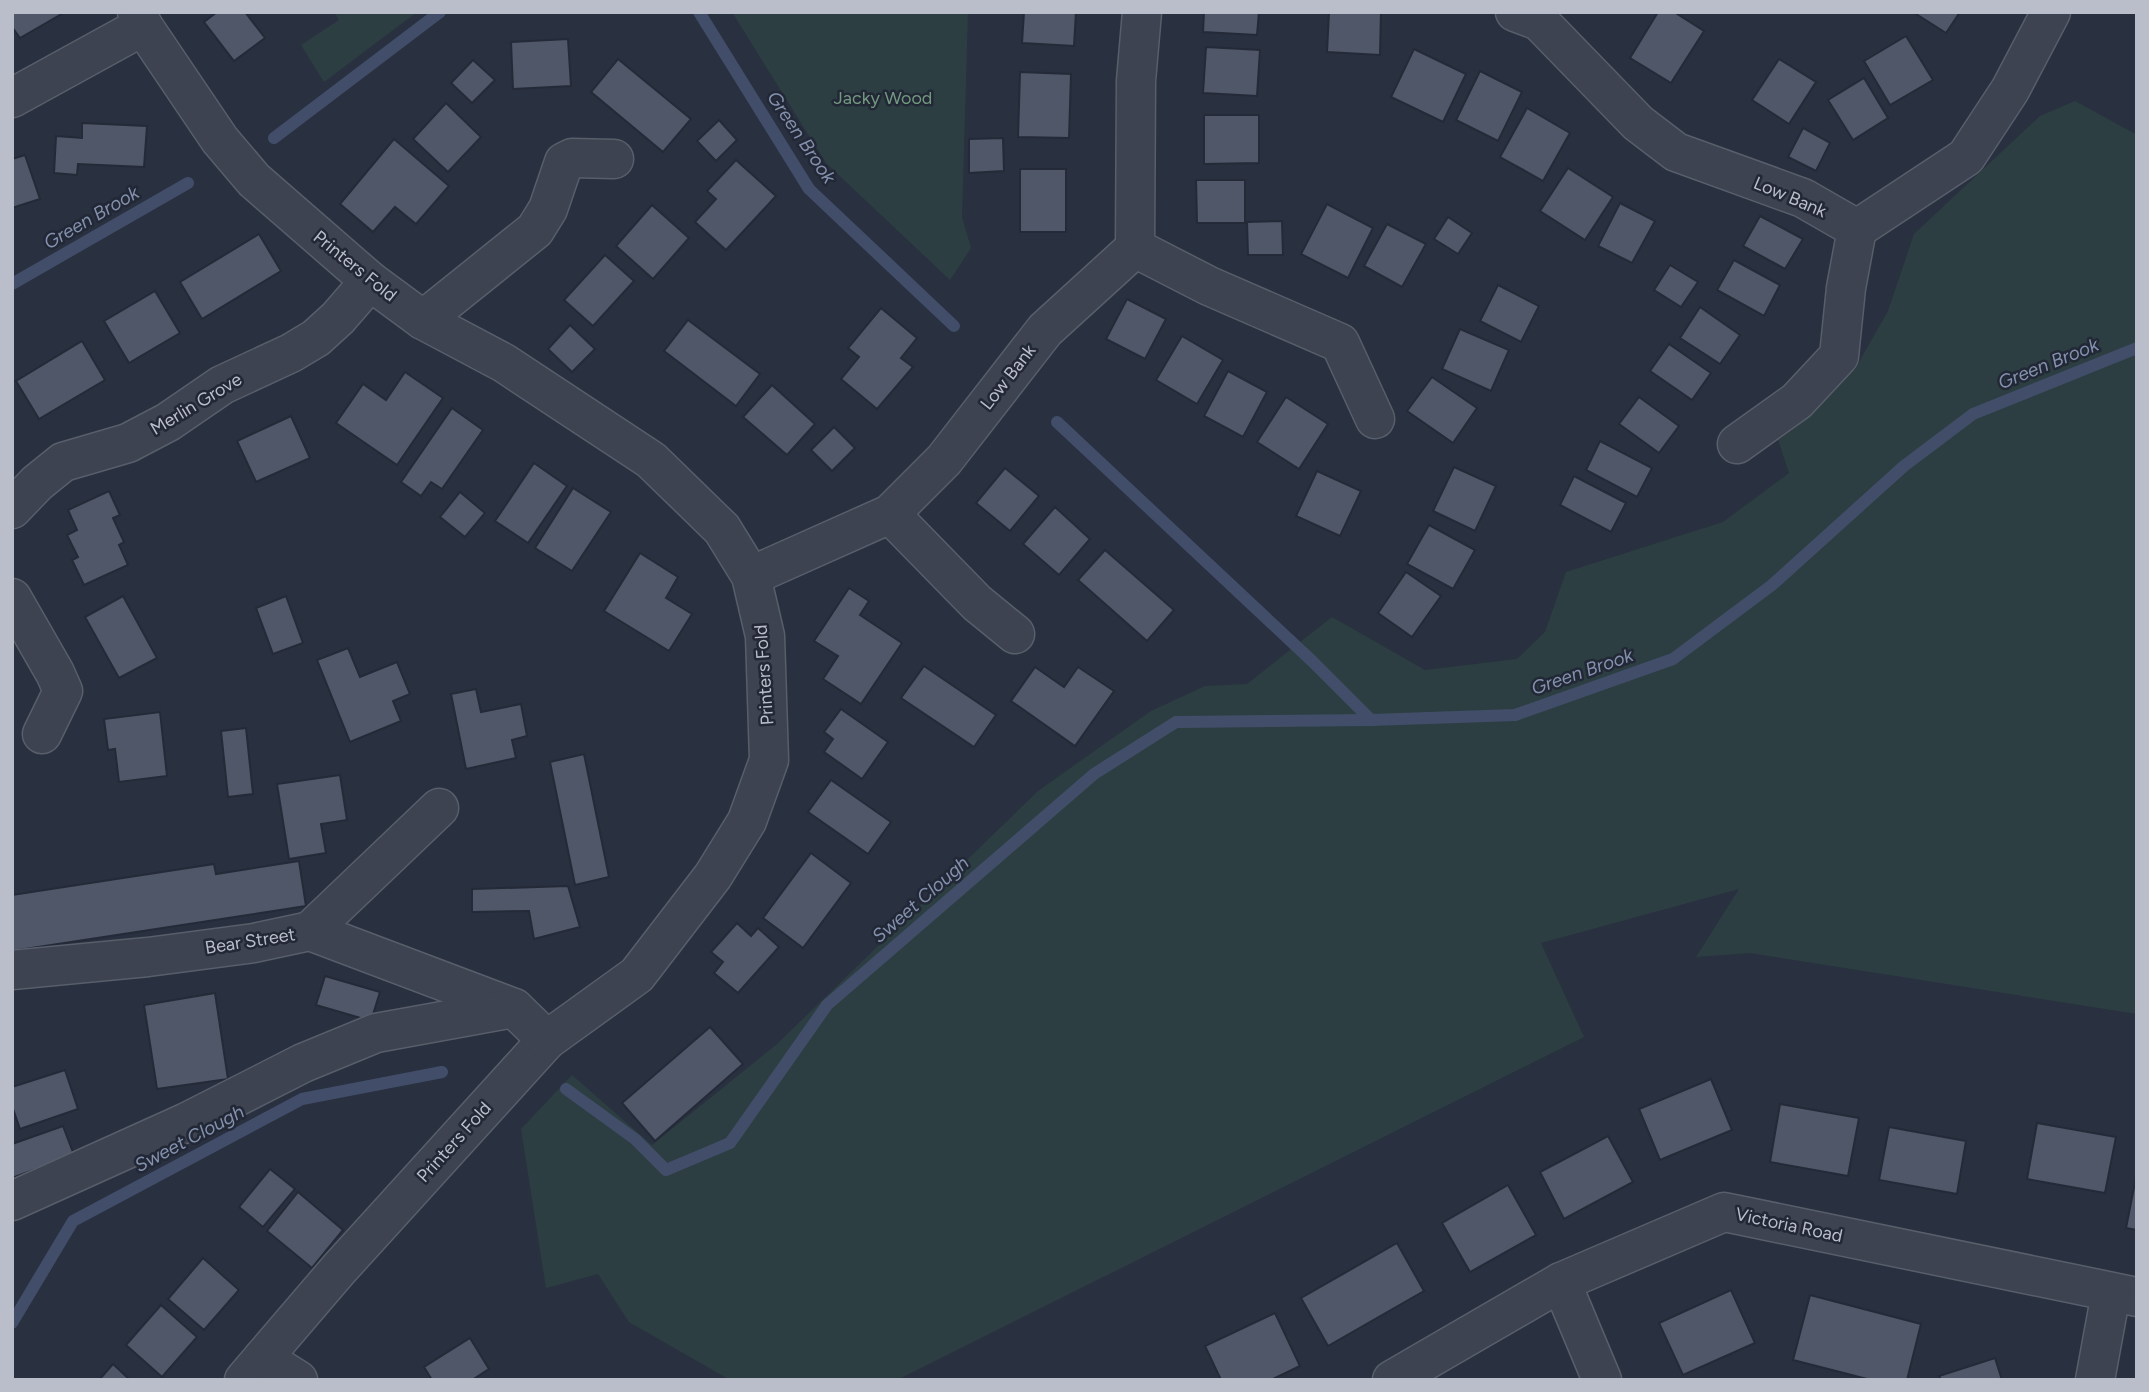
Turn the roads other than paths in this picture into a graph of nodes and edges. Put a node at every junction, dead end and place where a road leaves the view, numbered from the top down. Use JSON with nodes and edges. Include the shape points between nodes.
{"nodes":[{"id":1,"x":1142,"y":12,"type":"edge"},
{"id":2,"x":2051,"y":12,"type":"edge"},
{"id":3,"x":1534,"y":15,"type":"edge"},
{"id":4,"x":140,"y":19,"type":"edge"},
{"id":5,"x":12,"y":99,"type":"edge"},
{"id":6,"x":614,"y":159,"type":"dead end"},
{"id":7,"x":1857,"y":229,"type":"junction"},
{"id":8,"x":1135,"y":248,"type":"junction"},
{"id":9,"x":370,"y":281,"type":"junction"},
{"id":10,"x":423,"y":320,"type":"junction"},
{"id":11,"x":1375,"y":419,"type":"dead end"},
{"id":12,"x":1737,"y":444,"type":"dead end"},
{"id":13,"x":12,"y":509,"type":"edge"},
{"id":14,"x":891,"y":514,"type":"junction"},
{"id":15,"x":751,"y":576,"type":"junction"},
{"id":16,"x":12,"y":598,"type":"edge"},
{"id":17,"x":1015,"y":634,"type":"dead end"},
{"id":18,"x":42,"y":734,"type":"dead end"},
{"id":19,"x":439,"y":808,"type":"dead end"},
{"id":20,"x":310,"y":931,"type":"junction"},
{"id":21,"x":12,"y":970,"type":"edge"},
{"id":22,"x":514,"y":1008,"type":"junction"},
{"id":23,"x":547,"y":1040,"type":"junction"},
{"id":24,"x":12,"y":1201,"type":"edge"},
{"id":25,"x":1561,"y":1282,"type":"junction"},
{"id":26,"x":2124,"y":1295,"type":"edge"},
{"id":27,"x":254,"y":1369,"type":"edge"},
{"id":28,"x":298,"y":1380,"type":"edge"},
{"id":29,"x":1392,"y":1380,"type":"edge"},
{"id":30,"x":1602,"y":1380,"type":"edge"},
{"id":31,"x":2095,"y":1380,"type":"edge"}],
"edges":[{"from":1,"to":8,"type":"street","via":[[1136,81]]},
{"from":2,"to":7,"type":"street","via":[[2010,90],[1966,157]]},
{"from":3,"to":7,"type":"street","name":"Low Bank","via":[[1639,122],[1676,152],[1803,198]]},
{"from":4,"to":5,"type":"street"},
{"from":4,"to":9,"type":"street","name":"Printers Fold","via":[[220,140],[254,180]]},
{"from":6,"to":10,"type":"street","via":[[572,158],[564,162],[548,209],[535,230]]},
{"from":7,"to":12,"type":"street","via":[[1839,356],[1797,401]]},
{"from":8,"to":11,"type":"street","via":[[1340,343]]},
{"from":8,"to":14,"type":"street","name":"Low Bank","via":[[1045,330],[944,460]]},
{"from":9,"to":10,"type":"street","name":"Printers Fold"},
{"from":9,"to":13,"type":"street","name":"Merlin Grove","via":[[316,338],[222,385],[128,443],[63,462]]},
{"from":10,"to":15,"type":"street","name":"Printers Fold","via":[[504,363],[651,460],[722,529]]},
{"from":14,"to":15,"type":"street","name":"Low Bank"},
{"from":14,"to":17,"type":"street","via":[[977,603]]},
{"from":15,"to":23,"type":"street","name":"Printers Fold","via":[[765,636],[769,760],[747,821],[713,876],[637,975]]},
{"from":16,"to":18,"type":"street","via":[[63,691]]},
{"from":19,"to":20,"type":"street"},
{"from":20,"to":21,"type":"street","name":"Bear Street","via":[[148,957]]},
{"from":20,"to":22,"type":"street","name":"Bear Street"},
{"from":22,"to":23,"type":"street","name":"Bear Street"},
{"from":22,"to":24,"type":"street","via":[[376,1034],[303,1063],[187,1122]]},
{"from":23,"to":27,"type":"street","name":"Printers Fold"},
{"from":25,"to":26,"type":"street","name":"Victoria Road","via":[[1724,1212]]},
{"from":25,"to":29,"type":"street","name":"Victoria Road"},
{"from":25,"to":30,"type":"street"},
{"from":26,"to":31,"type":"street"},
{"from":27,"to":28,"type":"street"}]}
